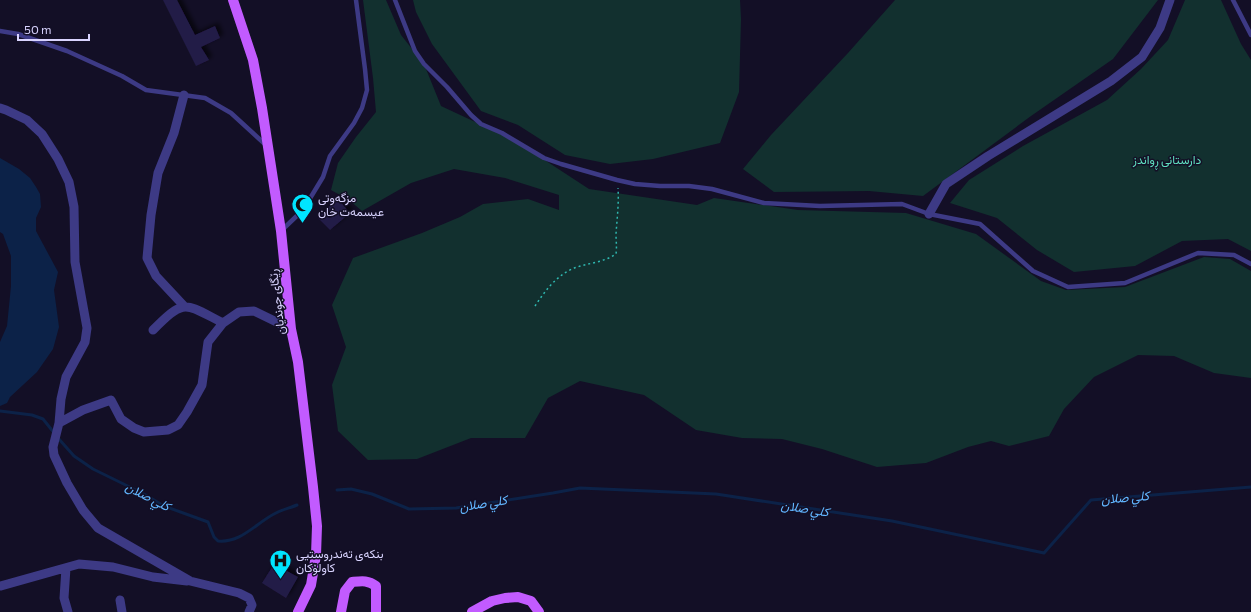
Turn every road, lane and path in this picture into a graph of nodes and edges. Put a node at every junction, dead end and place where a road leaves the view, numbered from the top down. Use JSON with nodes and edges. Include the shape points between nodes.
{"nodes":[{"id":1,"x":233,"y":0,"type":"edge"},
{"id":2,"x":356,"y":0,"type":"edge"},
{"id":3,"x":395,"y":0,"type":"edge"},
{"id":4,"x":1170,"y":0,"type":"edge"},
{"id":5,"x":1233,"y":0,"type":"edge"},
{"id":6,"x":0,"y":31,"type":"edge"},
{"id":7,"x":1251,"y":35,"type":"edge"},
{"id":8,"x":184,"y":95,"type":"junction"},
{"id":9,"x":0,"y":108,"type":"edge"},
{"id":10,"x":268,"y":148,"type":"junction"},
{"id":11,"x":617,"y":180,"type":"junction"},
{"id":12,"x":929,"y":214,"type":"junction"},
{"id":13,"x":281,"y":231,"type":"junction"},
{"id":14,"x":1251,"y":264,"type":"edge"},
{"id":15,"x":184,"y":306,"type":"junction"},
{"id":16,"x":534,"y":306,"type":"dead end"},
{"id":17,"x":223,"y":323,"type":"junction"},
{"id":18,"x":291,"y":329,"type":"junction"},
{"id":19,"x":153,"y":330,"type":"dead end"},
{"id":20,"x":58,"y":426,"type":"junction"},
{"id":21,"x":66,"y":568,"type":"junction"},
{"id":22,"x":190,"y":581,"type":"junction"},
{"id":23,"x":1,"y":586,"type":"edge"},
{"id":24,"x":120,"y":600,"type":"dead end"},
{"id":25,"x":302,"y":609,"type":"edge"},
{"id":26,"x":68,"y":612,"type":"edge"},
{"id":27,"x":122,"y":612,"type":"edge"},
{"id":28,"x":249,"y":612,"type":"edge"},
{"id":29,"x":341,"y":612,"type":"edge"},
{"id":30,"x":376,"y":612,"type":"edge"},
{"id":31,"x":472,"y":612,"type":"edge"},
{"id":32,"x":539,"y":612,"type":"edge"}],
"edges":[{"from":1,"to":10,"type":"main road","name":"ڕێگای جوندیان","via":[[253,60]]},
{"from":2,"to":13,"type":"lane","via":[[366,76],[364,104],[354,123],[330,156],[323,177],[303,210]]},
{"from":3,"to":11,"type":"lane","via":[[415,51],[424,64],[481,124],[502,133],[544,158]]},
{"from":4,"to":12,"type":"street","via":[[1160,28],[1142,57],[1110,81],[946,184]]},
{"from":5,"to":7,"type":"lane"},
{"from":6,"to":8,"type":"lane","via":[[18,34],[67,51],[146,90]]},
{"from":8,"to":10,"type":"lane","via":[[205,98],[231,113]]},
{"from":8,"to":15,"type":"street","via":[[174,133],[158,173],[147,258],[156,276]]},
{"from":9,"to":20,"type":"street","via":[[27,120],[42,134],[69,182],[74,207],[75,262],[87,328],[85,342],[66,377]]},
{"from":10,"to":13,"type":"main road","name":"ڕێگای جوندیان"},
{"from":11,"to":12,"type":"lane","via":[[654,186],[712,189],[764,203],[820,206],[902,204]]},
{"from":11,"to":16,"type":"path","via":[[616,254],[572,269],[560,276]]},
{"from":12,"to":14,"type":"lane","via":[[980,224],[1033,271],[1068,287],[1125,283],[1198,253],[1234,255]]},
{"from":13,"to":18,"type":"main road","name":"ڕێگای جوندیان"},
{"from":15,"to":17,"type":"street","via":[[192,307]]},
{"from":15,"to":19,"type":"street","via":[[169,314]]},
{"from":17,"to":18,"type":"street","via":[[239,312],[254,310]]},
{"from":17,"to":20,"type":"street","via":[[208,342],[202,385],[178,425],[159,432],[144,432],[121,419],[111,400],[83,410]]},
{"from":18,"to":25,"type":"main road","name":"ڕێگای جوندیان","via":[[298,362],[317,526],[314,569]]},
{"from":20,"to":22,"type":"street","via":[[53,447],[54,455],[82,510],[98,528]]},
{"from":21,"to":22,"type":"street","via":[[79,564],[113,567],[153,577]]},
{"from":21,"to":23,"type":"street"},
{"from":21,"to":26,"type":"street","via":[[64,598]]},
{"from":22,"to":28,"type":"street","via":[[239,593],[249,598],[252,605]]},
{"from":24,"to":27,"type":"street"},
{"from":29,"to":30,"type":"main road","via":[[345,591],[352,582],[369,581],[376,586]]},
{"from":31,"to":32,"type":"main road","via":[[492,601],[518,597],[531,601]]}]}
